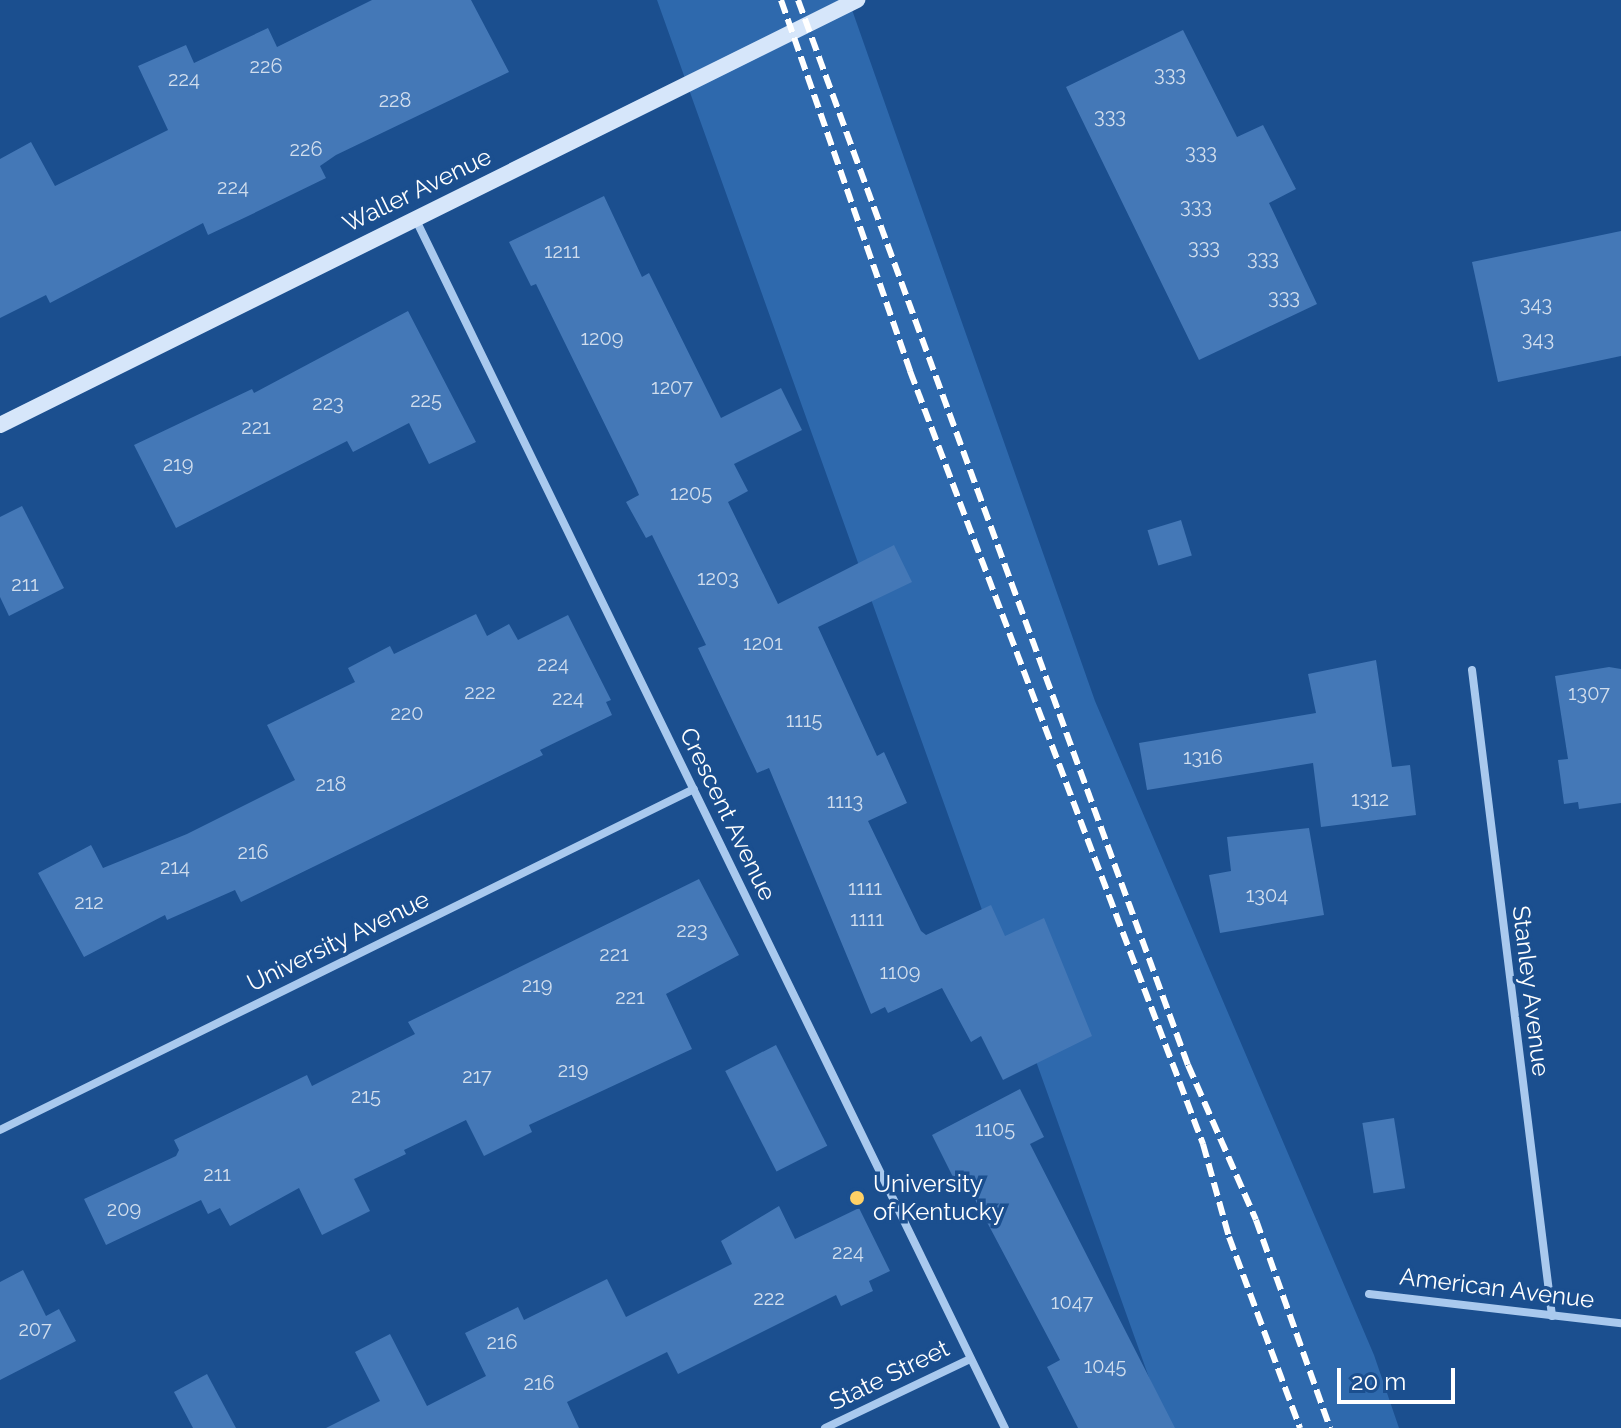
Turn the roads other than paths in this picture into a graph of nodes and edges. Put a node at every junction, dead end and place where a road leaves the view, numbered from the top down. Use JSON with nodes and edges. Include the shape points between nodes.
{"nodes":[{"id":1,"x":857,"y":0,"type":"edge"},
{"id":2,"x":415,"y":218,"type":"junction"},
{"id":3,"x":0,"y":425,"type":"edge"},
{"id":4,"x":1472,"y":670,"type":"dead end"},
{"id":5,"x":694,"y":789,"type":"junction"},
{"id":6,"x":0,"y":1130,"type":"edge"},
{"id":7,"x":1369,"y":1294,"type":"dead end"},
{"id":8,"x":1552,"y":1316,"type":"junction"},
{"id":9,"x":1621,"y":1323,"type":"edge"},
{"id":10,"x":970,"y":1359,"type":"junction"},
{"id":11,"x":825,"y":1428,"type":"edge"},
{"id":12,"x":1005,"y":1428,"type":"edge"}],
"edges":[{"from":1,"to":2,"type":"main road","name":"Waller Avenue"},
{"from":2,"to":3,"type":"main road","name":"Waller Avenue"},
{"from":2,"to":5,"type":"street","name":"Crescent Avenue"},
{"from":4,"to":8,"type":"street","name":"Stanley Avenue"},
{"from":5,"to":6,"type":"street","name":"University Avenue"},
{"from":5,"to":10,"type":"street","name":"Crescent Avenue"},
{"from":7,"to":8,"type":"street","name":"American Avenue"},
{"from":8,"to":9,"type":"street","name":"American Avenue"},
{"from":10,"to":11,"type":"street","name":"State Street"},
{"from":10,"to":12,"type":"street","name":"Crescent Avenue"}]}
